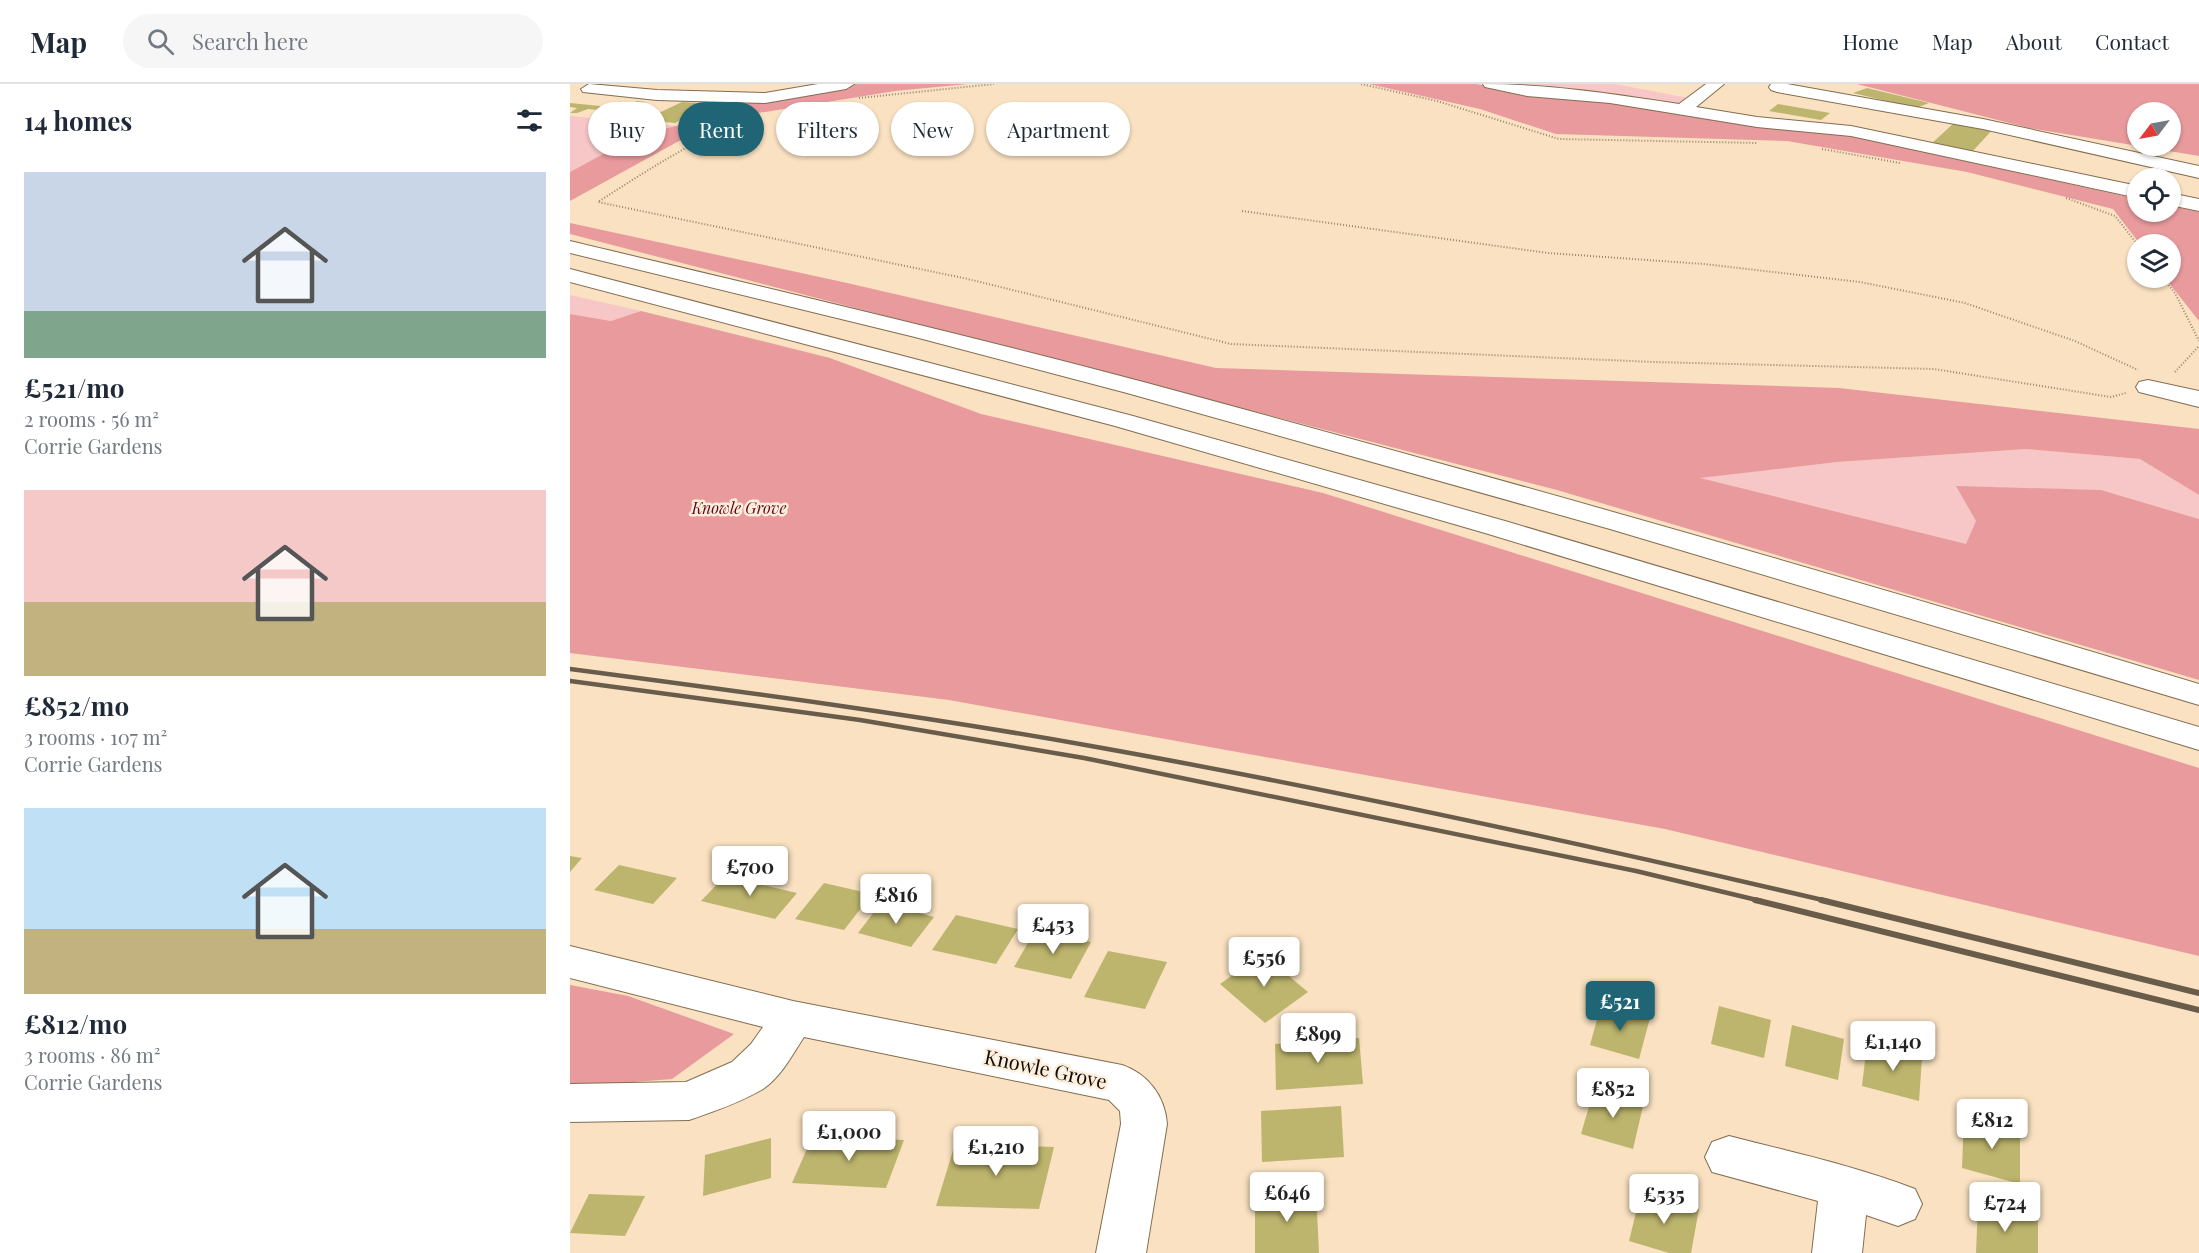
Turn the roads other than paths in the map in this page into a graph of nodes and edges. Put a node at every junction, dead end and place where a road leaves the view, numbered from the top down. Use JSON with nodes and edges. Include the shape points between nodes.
{"nodes":[{"id":1,"x":1491,"y":84,"type":"edge"},
{"id":2,"x":1716,"y":84,"type":"edge"},
{"id":3,"x":1512,"y":86,"type":"edge"},
{"id":4,"x":1777,"y":87,"type":"dead end"},
{"id":5,"x":589,"y":89,"type":"dead end"},
{"id":6,"x":847,"y":92,"type":"edge"},
{"id":7,"x":675,"y":96,"type":"junction"},
{"id":8,"x":663,"y":102,"type":"edge"},
{"id":9,"x":1866,"y":102,"type":"junction"},
{"id":10,"x":1683,"y":109,"type":"junction"},
{"id":11,"x":1829,"y":128,"type":"junction"},
{"id":12,"x":2028,"y":135,"type":"junction"},
{"id":13,"x":2199,"y":172,"type":"edge"},
{"id":14,"x":2127,"y":175,"type":"edge"},
{"id":15,"x":2181,"y":188,"type":"edge"},
{"id":16,"x":2127,"y":190,"type":"edge"},
{"id":17,"x":2199,"y":192,"type":"edge"},
{"id":18,"x":2181,"y":201,"type":"edge"},
{"id":19,"x":2199,"y":205,"type":"edge"},
{"id":20,"x":570,"y":247,"type":"edge"},
{"id":21,"x":570,"y":275,"type":"edge"},
{"id":22,"x":2157,"y":385,"type":"road end"},
{"id":23,"x":2199,"y":399,"type":"edge"},
{"id":24,"x":2199,"y":695,"type":"edge"},
{"id":25,"x":2199,"y":739,"type":"edge"},
{"id":26,"x":570,"y":962,"type":"edge"},
{"id":27,"x":793,"y":1018,"type":"junction"},
{"id":28,"x":570,"y":1103,"type":"edge"},
{"id":29,"x":1729,"y":1157,"type":"dead end"},
{"id":30,"x":1844,"y":1187,"type":"junction"},
{"id":31,"x":1898,"y":1204,"type":"dead end"},
{"id":32,"x":1121,"y":1253,"type":"edge"},
{"id":33,"x":1837,"y":1253,"type":"edge"}],
"edges":[{"from":1,"to":3,"type":"main road"},
{"from":2,"to":10,"type":"main road"},
{"from":3,"to":10,"type":"main road"},
{"from":4,"to":9,"type":"main road"},
{"from":5,"to":7,"type":"main road"},
{"from":6,"to":7,"type":"main road","via":[[765,98]]},
{"from":7,"to":8,"type":"main road"},
{"from":9,"to":11,"type":"main road"},
{"from":9,"to":12,"type":"main road"},
{"from":10,"to":11,"type":"main road","via":[[1757,122]]},
{"from":11,"to":16,"type":"main road"},
{"from":12,"to":13,"type":"main road"},
{"from":12,"to":14,"type":"main road","via":[[2022,150],[2053,161]]},
{"from":15,"to":17,"type":"main road"},
{"from":18,"to":19,"type":"main road"},
{"from":20,"to":24,"type":"main road","via":[[1136,388],[1620,523]]},
{"from":21,"to":25,"type":"main road","via":[[1124,421],[1495,527]]},
{"from":22,"to":23,"type":"main road"},
{"from":26,"to":27,"type":"main road","name":"Knowle Grove"},
{"from":27,"to":28,"type":"main road","via":[[748,1075],[689,1101]]},
{"from":27,"to":32,"type":"main road","name":"Knowle Grove","via":[[1122,1084],[1141,1104],[1144,1124]]},
{"from":29,"to":30,"type":"main road"},
{"from":30,"to":31,"type":"main road"},
{"from":30,"to":33,"type":"main road"}]}
